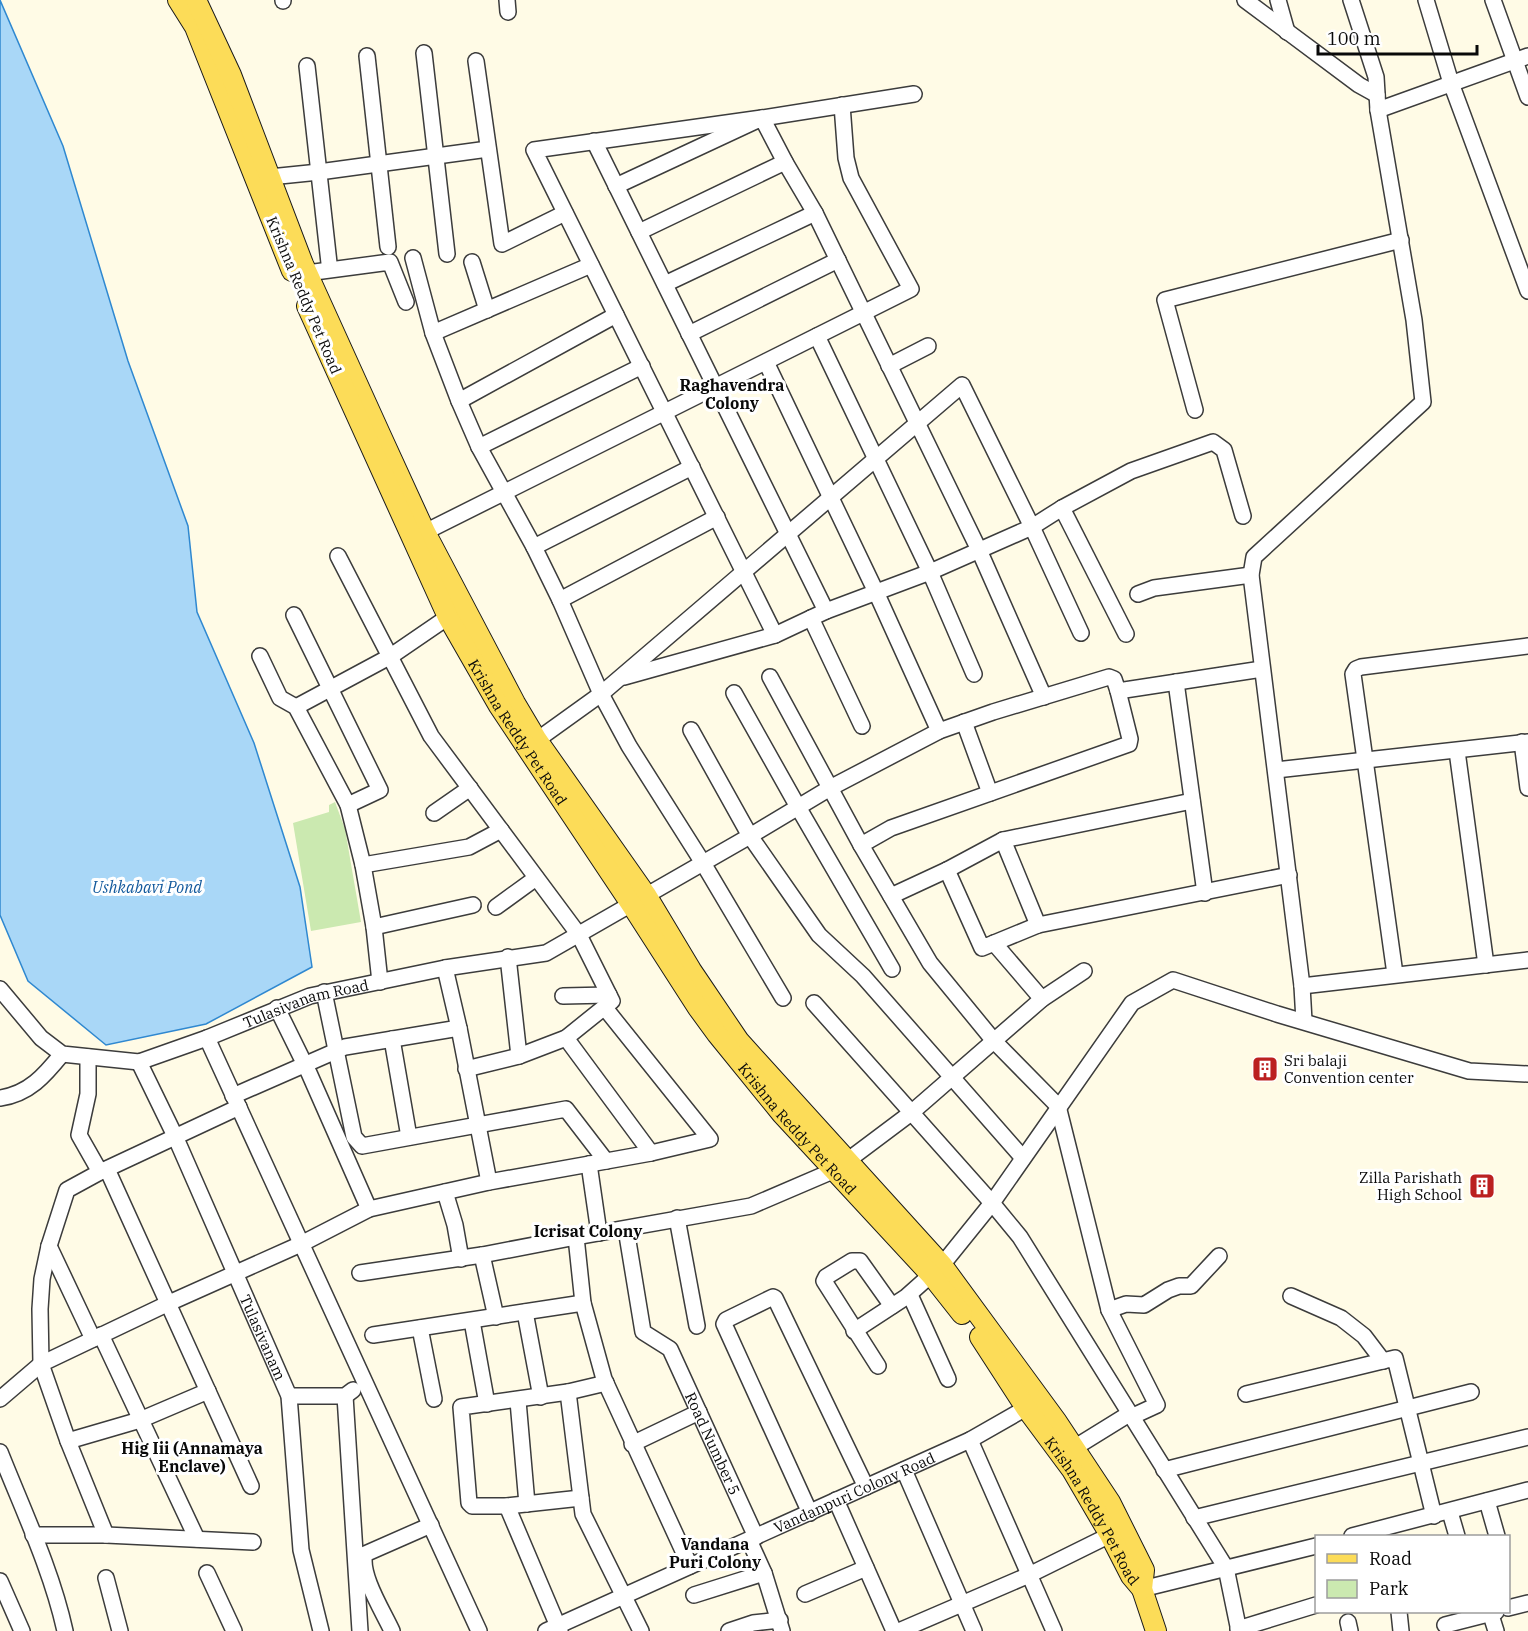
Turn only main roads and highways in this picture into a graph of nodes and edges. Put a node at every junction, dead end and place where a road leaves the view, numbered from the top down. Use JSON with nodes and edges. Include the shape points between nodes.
{"nodes":[{"id":1,"x":178,"y":0,"type":"edge"},
{"id":2,"x":195,"y":0,"type":"edge"},
{"id":3,"x":418,"y":536,"type":"junction"},
{"id":4,"x":639,"y":899,"type":"junction"},
{"id":5,"x":937,"y":1271,"type":"junction"},
{"id":6,"x":1142,"y":1589,"type":"junction"},
{"id":7,"x":1156,"y":1631,"type":"edge"}],
"edges":[{"from":1,"to":3,"type":"main road","name":"Krishna Reddy Pet Road","via":[[195,27],[293,275]]},
{"from":2,"to":3,"type":"main road","name":"Krishna Reddy Pet Road","via":[[231,75],[307,273]]},
{"from":3,"to":4,"type":"main road","name":"Krishna Reddy Pet Road","via":[[537,740]]},
{"from":3,"to":4,"type":"main road","name":"Krishna Reddy Pet Road","via":[[448,617],[498,706]]},
{"from":4,"to":5,"type":"main road","name":"Krishna Reddy Pet Road","via":[[739,1041]]},
{"from":5,"to":6,"type":"main road","name":"Krishna Reddy Pet Road","via":[[1026,1408],[1072,1470]]},
{"from":5,"to":6,"type":"main road","name":"Krishna Reddy Pet Road","via":[[1074,1448],[1110,1502],[1144,1570]]},
{"from":6,"to":7,"type":"main road"}]}
